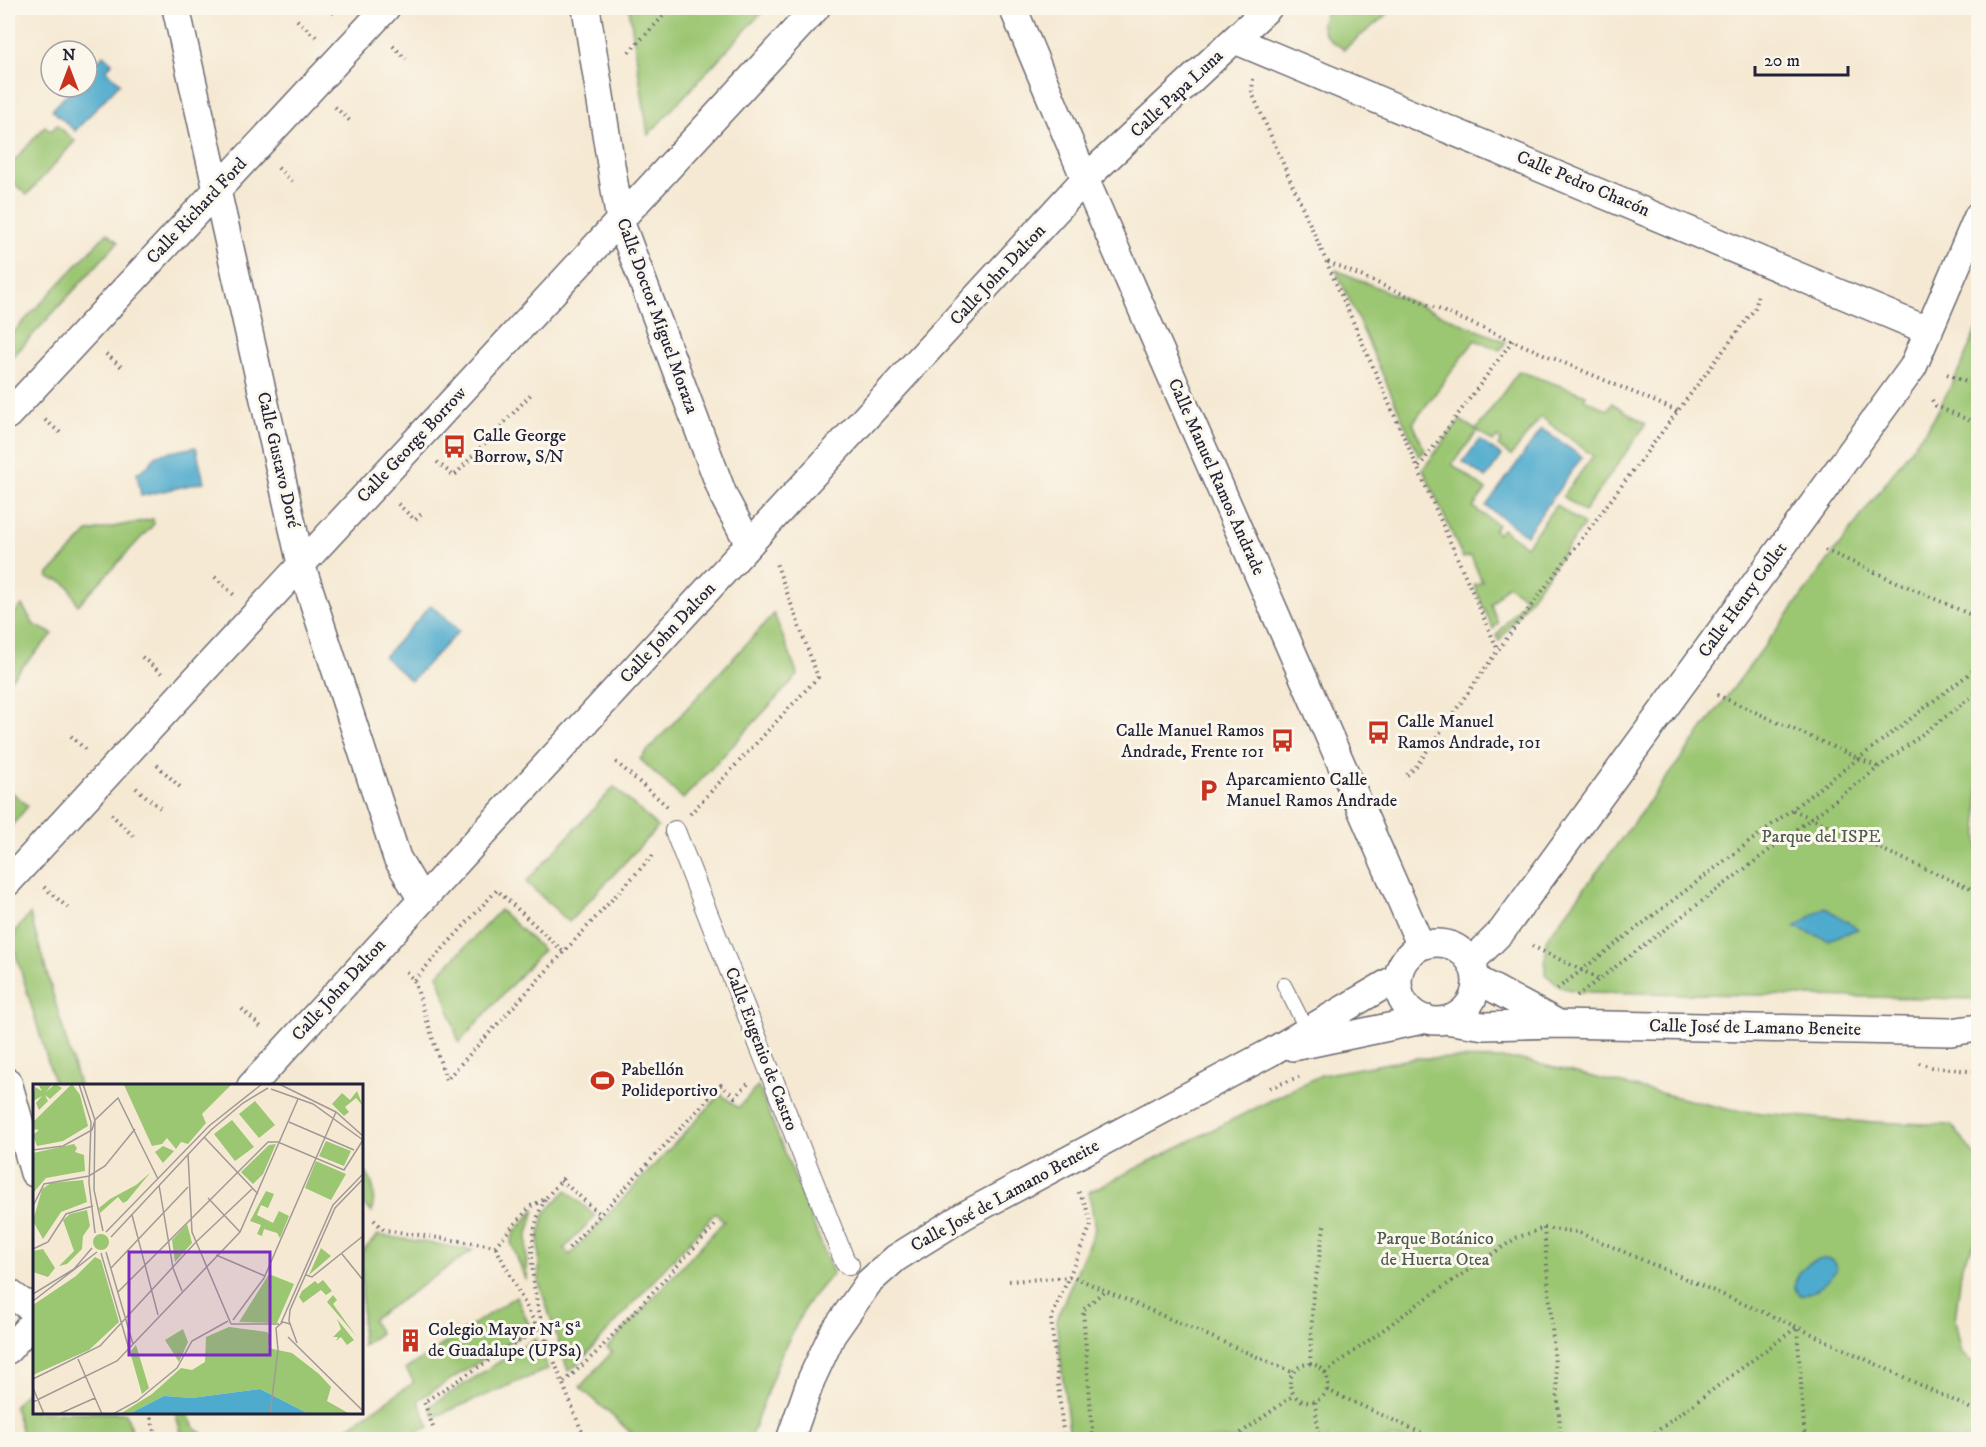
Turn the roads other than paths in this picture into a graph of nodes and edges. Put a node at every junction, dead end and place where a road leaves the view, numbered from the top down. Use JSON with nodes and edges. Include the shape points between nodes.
{"nodes":[{"id":1,"x":176,"y":8,"type":"edge"},
{"id":2,"x":386,"y":8,"type":"edge"},
{"id":3,"x":586,"y":8,"type":"edge"},
{"id":4,"x":816,"y":8,"type":"edge"},
{"id":5,"x":1013,"y":8,"type":"edge"},
{"id":6,"x":1268,"y":8,"type":"edge"},
{"id":7,"x":1235,"y":40,"type":"junction"},
{"id":8,"x":1085,"y":179,"type":"junction"},
{"id":9,"x":217,"y":189,"type":"junction"},
{"id":10,"x":1978,"y":216,"type":"edge"},
{"id":11,"x":620,"y":221,"type":"junction"},
{"id":12,"x":1929,"y":331,"type":"junction"},
{"id":13,"x":8,"y":415,"type":"edge"},
{"id":14,"x":749,"y":544,"type":"junction"},
{"id":15,"x":301,"y":564,"type":"junction"},
{"id":16,"x":680,"y":826,"type":"road end"},
{"id":17,"x":8,"y":882,"type":"edge"},
{"id":18,"x":421,"y":898,"type":"junction"},
{"id":19,"x":1422,"y":946,"type":"junction"},
{"id":20,"x":1474,"y":970,"type":"junction"},
{"id":21,"x":1398,"y":976,"type":"junction"},
{"id":22,"x":1284,"y":985,"type":"dead end"},
{"id":23,"x":1436,"y":1020,"type":"junction"},
{"id":24,"x":1559,"y":1024,"type":"junction"},
{"id":25,"x":1978,"y":1028,"type":"edge"},
{"id":26,"x":1307,"y":1030,"type":"junction"},
{"id":27,"x":1951,"y":1032,"type":"junction"},
{"id":28,"x":1978,"y":1042,"type":"edge"},
{"id":29,"x":1271,"y":1052,"type":"junction"},
{"id":30,"x":8,"y":1082,"type":"edge"},
{"id":31,"x":253,"y":1084,"type":"edge"},
{"id":32,"x":31,"y":1151,"type":"edge"},
{"id":33,"x":849,"y":1265,"type":"dead end"},
{"id":34,"x":8,"y":1292,"type":"edge"},
{"id":35,"x":33,"y":1305,"type":"edge"},
{"id":36,"x":33,"y":1322,"type":"edge"},
{"id":37,"x":8,"y":1350,"type":"edge"},
{"id":38,"x":790,"y":1440,"type":"edge"}],
"edges":[{"from":1,"to":9,"type":"street","name":"Calle Gustavo Doré"},
{"from":2,"to":9,"type":"street","name":"Calle Richard Ford"},
{"from":3,"to":11,"type":"street","name":"Calle Doctor Miguel Moraza"},
{"from":4,"to":11,"type":"street","name":"Calle George Borrow"},
{"from":5,"to":8,"type":"street","name":"Calle Manuel Ramos Andrade"},
{"from":6,"to":7,"type":"street","name":"Calle Papa Luna"},
{"from":7,"to":8,"type":"street","name":"Calle Papa Luna"},
{"from":7,"to":12,"type":"street","name":"Calle Pedro Chacón"},
{"from":8,"to":14,"type":"street","name":"Calle John Dalton"},
{"from":8,"to":19,"type":"street","name":"Calle Manuel Ramos Andrade"},
{"from":9,"to":13,"type":"street","name":"Calle Richard Ford"},
{"from":9,"to":15,"type":"street","name":"Calle Gustavo Doré"},
{"from":10,"to":12,"type":"street","name":"Calle Henry Collet"},
{"from":11,"to":14,"type":"street","name":"Calle Doctor Miguel Moraza","via":[[724,497]]},
{"from":11,"to":15,"type":"street","name":"Calle George Borrow"},
{"from":12,"to":20,"type":"street","name":"Calle Henry Collet","via":[[1913,367]]},
{"from":14,"to":18,"type":"street","name":"Calle John Dalton"},
{"from":15,"to":17,"type":"street","name":"Calle George Borrow"},
{"from":15,"to":18,"type":"street","name":"Calle Gustavo Doré","via":[[397,858]]},
{"from":16,"to":33,"type":"street","name":"Calle Eugenio de Castro","via":[[770,1072]]},
{"from":18,"to":31,"type":"street","name":"Calle John Dalton"},
{"from":19,"to":20,"type":"street","via":[[1449,944],[1461,951]]},
{"from":19,"to":21,"type":"street","via":[[1410,953]]},
{"from":20,"to":23,"type":"street","via":[[1475,993],[1469,1005],[1458,1015]]},
{"from":20,"to":24,"type":"street","name":"Calle José de Lamano Beneite"},
{"from":21,"to":23,"type":"street","via":[[1400,995],[1410,1011]]},
{"from":21,"to":26,"type":"street","name":"Calle José de Lamano Beneite"},
{"from":22,"to":26,"type":"lane"},
{"from":23,"to":24,"type":"street","name":"Calle José de Lamano Beneite","via":[[1484,1026]]},
{"from":23,"to":29,"type":"street","name":"Calle José de Lamano Beneite"},
{"from":24,"to":27,"type":"street","name":"Calle José de Lamano Beneite"},
{"from":25,"to":27,"type":"street","name":"Calle José de Lamano Beneite"},
{"from":26,"to":29,"type":"street","name":"Calle José de Lamano Beneite"},
{"from":27,"to":28,"type":"street","name":"Calle José de Lamano Beneite"},
{"from":29,"to":38,"type":"street","name":"Calle José de Lamano Beneite","via":[[994,1198],[896,1258],[869,1282],[832,1335]]},
{"from":30,"to":32,"type":"street"},
{"from":34,"to":35,"type":"street"},
{"from":36,"to":37,"type":"street"}]}
